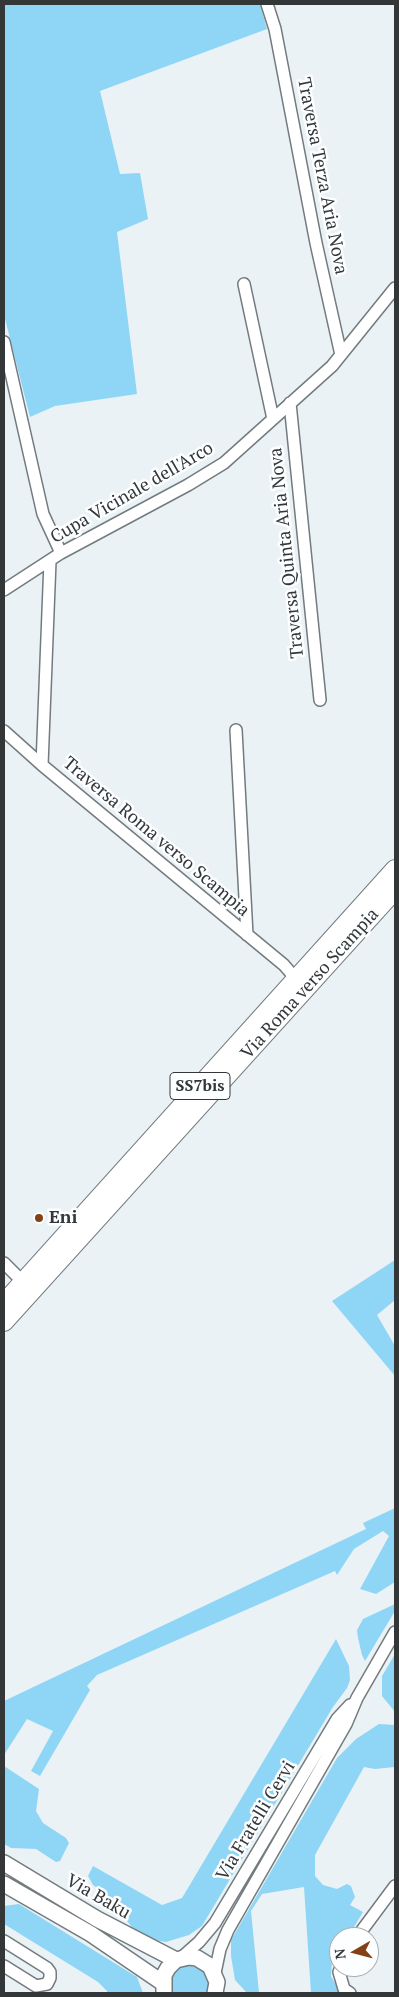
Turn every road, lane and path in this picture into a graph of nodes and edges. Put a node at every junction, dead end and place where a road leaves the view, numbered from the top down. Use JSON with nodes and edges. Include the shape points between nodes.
{"nodes":[{"id":1,"x":267,"y":4,"type":"edge"},
{"id":2,"x":244,"y":284,"type":"dead end"},
{"id":3,"x":395,"y":288,"type":"edge"},
{"id":4,"x":4,"y":342,"type":"edge"},
{"id":5,"x":340,"y":355,"type":"junction"},
{"id":6,"x":290,"y":403,"type":"junction"},
{"id":7,"x":273,"y":419,"type":"junction"},
{"id":8,"x":61,"y":553,"type":"junction"},
{"id":9,"x":50,"y":561,"type":"junction"},
{"id":10,"x":4,"y":590,"type":"edge"},
{"id":11,"x":320,"y":700,"type":"dead end"},
{"id":12,"x":236,"y":730,"type":"dead end"},
{"id":13,"x":4,"y":731,"type":"edge"},
{"id":14,"x":42,"y":765,"type":"junction"},
{"id":15,"x":395,"y":869,"type":"edge"},
{"id":16,"x":395,"y":890,"type":"edge"},
{"id":17,"x":247,"y":935,"type":"junction"},
{"id":18,"x":296,"y":979,"type":"junction"},
{"id":19,"x":4,"y":1263,"type":"edge"},
{"id":20,"x":27,"y":1286,"type":"junction"},
{"id":21,"x":4,"y":1303,"type":"edge"},
{"id":22,"x":4,"y":1322,"type":"edge"},
{"id":23,"x":395,"y":1632,"type":"edge"},
{"id":24,"x":357,"y":1698,"type":"junction"},
{"id":25,"x":5,"y":1865,"type":"edge"},
{"id":26,"x":4,"y":1884,"type":"edge"},
{"id":27,"x":395,"y":1886,"type":"edge"},
{"id":28,"x":364,"y":1927,"type":"edge"},
{"id":29,"x":4,"y":1941,"type":"edge"},
{"id":30,"x":179,"y":1959,"type":"junction"},
{"id":31,"x":4,"y":1966,"type":"edge"},
{"id":32,"x":340,"y":1977,"type":"edge"},
{"id":33,"x":215,"y":1983,"type":"edge"},
{"id":34,"x":163,"y":1990,"type":"edge"},
{"id":35,"x":228,"y":1993,"type":"edge"},
{"id":36,"x":350,"y":1993,"type":"edge"}],
"edges":[{"from":1,"to":5,"type":"street","name":"Traversa Terza Aria Nova","via":[[275,29]]},
{"from":2,"to":7,"type":"street"},
{"from":3,"to":5,"type":"street","name":"Cupa Vicinale dell'Arco"},
{"from":4,"to":8,"type":"street","via":[[43,514]]},
{"from":5,"to":6,"type":"street","name":"Cupa Vicinale dell'Arco"},
{"from":6,"to":7,"type":"street","name":"Cupa Vicinale dell'Arco"},
{"from":6,"to":11,"type":"street","name":"Traversa Quinta Aria Nova"},
{"from":7,"to":8,"type":"street","name":"Cupa Vicinale dell'Arco","via":[[224,463],[188,486]]},
{"from":8,"to":9,"type":"street","name":"Cupa Vicinale dell'Arco"},
{"from":9,"to":10,"type":"street","name":"Cupa Vicinale dell'Arco"},
{"from":9,"to":14,"type":"street","name":"Traversa Roma verso Scampia"},
{"from":12,"to":17,"type":"street","name":"Traversa Roma verso Scampia"},
{"from":13,"to":14,"type":"street","name":"Traversa Roma verso Scampia"},
{"from":14,"to":17,"type":"street","name":"Traversa Roma verso Scampia"},
{"from":15,"to":18,"type":"main road","name":"Via Roma verso Scampia","number":"SS7bis"},
{"from":16,"to":20,"type":"main road","name":"Via Roma verso Scampia","number":"SS7bis"},
{"from":17,"to":18,"type":"street","name":"Traversa Roma verso Scampia"},
{"from":18,"to":20,"type":"main road","name":"Via Roma verso Scampia","number":"SS7bis"},
{"from":19,"to":20,"type":"street"},
{"from":20,"to":21,"type":"main road","name":"Via Roma verso Scampia","number":"SS7bis"},
{"from":20,"to":22,"type":"main road","name":"Via Roma verso Scampia","number":"SS7bis"},
{"from":23,"to":24,"type":"street","name":"Via Fratelli Cervi"},
{"from":24,"to":30,"type":"street","name":"Via Fratelli Cervi","via":[[338,1719],[215,1923]]},
{"from":24,"to":33,"type":"street","name":"Via Fratelli Cervi","via":[[346,1724],[228,1930],[220,1949]]},
{"from":25,"to":30,"type":"main road","name":"Via Baku","via":[[97,1920]]},
{"from":26,"to":34,"type":"main road","name":"Via Baku","via":[[140,1966]]},
{"from":27,"to":28,"type":"street"},
{"from":29,"to":31,"type":"street","via":[[47,1968],[50,1978],[47,1984],[36,1986]]},
{"from":30,"to":33,"type":"main road","name":"Via Baku","via":[[197,1958],[210,1966]]},
{"from":30,"to":34,"type":"main road","via":[[168,1968]]},
{"from":32,"to":36,"type":"street","via":[[344,1989]]},
{"from":33,"to":35,"type":"main road"}]}
